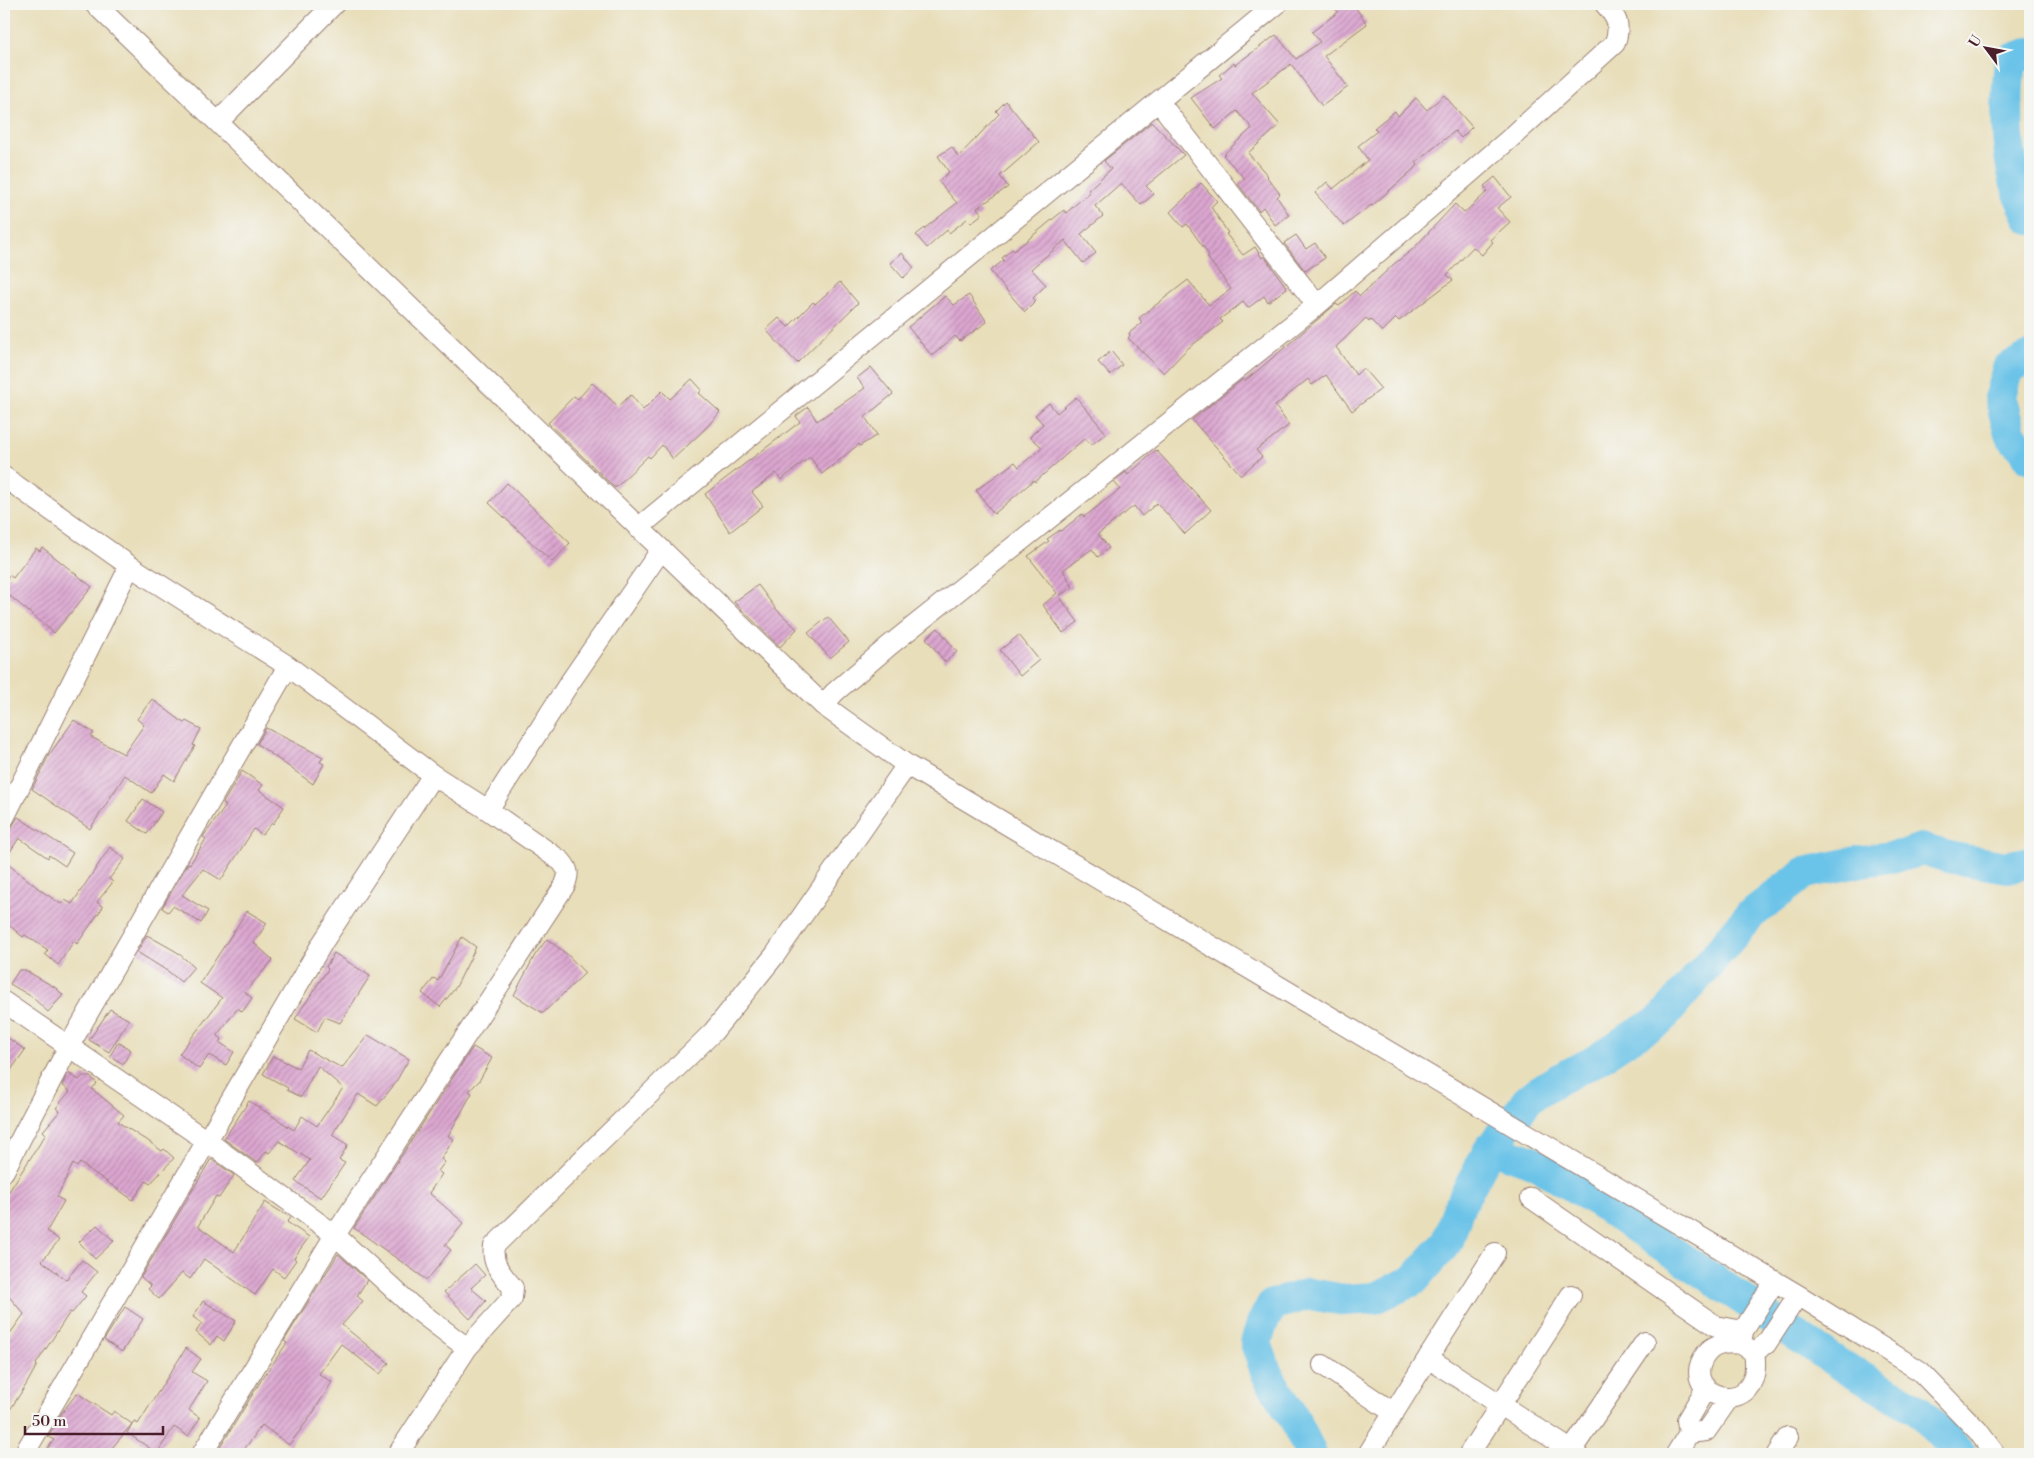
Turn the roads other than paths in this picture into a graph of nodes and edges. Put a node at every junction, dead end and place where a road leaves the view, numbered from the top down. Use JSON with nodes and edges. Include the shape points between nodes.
{"nodes":[{"id":1,"x":95,"y":4,"type":"edge"},
{"id":2,"x":334,"y":4,"type":"edge"},
{"id":3,"x":1277,"y":4,"type":"edge"},
{"id":4,"x":1605,"y":4,"type":"edge"},
{"id":5,"x":1159,"y":102,"type":"junction"},
{"id":6,"x":218,"y":122,"type":"junction"},
{"id":7,"x":1318,"y":304,"type":"junction"},
{"id":8,"x":4,"y":477,"type":"edge"},
{"id":9,"x":638,"y":528,"type":"junction"},
{"id":10,"x":661,"y":550,"type":"junction"},
{"id":11,"x":130,"y":566,"type":"junction"},
{"id":12,"x":288,"y":666,"type":"junction"},
{"id":13,"x":823,"y":705,"type":"junction"},
{"id":14,"x":907,"y":765,"type":"junction"},
{"id":15,"x":433,"y":775,"type":"junction"},
{"id":16,"x":488,"y":810,"type":"junction"},
{"id":17,"x":4,"y":818,"type":"edge"},
{"id":18,"x":4,"y":1002,"type":"edge"},
{"id":19,"x":69,"y":1046,"type":"junction"},
{"id":20,"x":207,"y":1140,"type":"junction"},
{"id":21,"x":4,"y":1171,"type":"edge"},
{"id":22,"x":1531,"y":1198,"type":"dead end"},
{"id":23,"x":335,"y":1235,"type":"junction"},
{"id":24,"x":1495,"y":1253,"type":"dead end"},
{"id":25,"x":1774,"y":1281,"type":"junction"},
{"id":26,"x":1571,"y":1295,"type":"dead end"},
{"id":27,"x":1798,"y":1295,"type":"junction"},
{"id":28,"x":1645,"y":1342,"type":"dead end"},
{"id":29,"x":1746,"y":1342,"type":"junction"},
{"id":30,"x":467,"y":1348,"type":"junction"},
{"id":31,"x":1428,"y":1358,"type":"junction"},
{"id":32,"x":1323,"y":1365,"type":"dead end"},
{"id":33,"x":1706,"y":1388,"type":"junction"},
{"id":34,"x":1729,"y":1398,"type":"junction"},
{"id":35,"x":1502,"y":1406,"type":"junction"},
{"id":36,"x":1394,"y":1412,"type":"junction"},
{"id":37,"x":1689,"y":1433,"type":"junction"},
{"id":38,"x":1788,"y":1436,"type":"dead end"},
{"id":39,"x":1573,"y":1453,"type":"edge"},
{"id":40,"x":24,"y":1454,"type":"edge"},
{"id":41,"x":202,"y":1454,"type":"edge"},
{"id":42,"x":398,"y":1454,"type":"edge"},
{"id":43,"x":1368,"y":1454,"type":"edge"},
{"id":44,"x":1469,"y":1454,"type":"edge"},
{"id":45,"x":1676,"y":1454,"type":"edge"},
{"id":46,"x":1777,"y":1454,"type":"edge"},
{"id":47,"x":1995,"y":1454,"type":"edge"}],
"edges":[{"from":1,"to":6,"type":"street"},
{"from":2,"to":6,"type":"street"},
{"from":3,"to":5,"type":"street"},
{"from":4,"to":7,"type":"street","via":[[1618,24],[1615,43]]},
{"from":5,"to":7,"type":"street"},
{"from":5,"to":9,"type":"street"},
{"from":6,"to":9,"type":"street"},
{"from":7,"to":13,"type":"street","via":[[890,645]]},
{"from":8,"to":11,"type":"street"},
{"from":9,"to":10,"type":"street"},
{"from":10,"to":13,"type":"street"},
{"from":10,"to":16,"type":"street","via":[[568,685]]},
{"from":11,"to":12,"type":"street"},
{"from":11,"to":17,"type":"street"},
{"from":12,"to":15,"type":"street"},
{"from":12,"to":19,"type":"street"},
{"from":13,"to":14,"type":"street"},
{"from":14,"to":25,"type":"street"},
{"from":14,"to":30,"type":"street","via":[[775,955],[713,1032],[494,1246],[492,1256],[495,1265],[514,1293]]},
{"from":15,"to":16,"type":"street"},
{"from":15,"to":20,"type":"street","via":[[323,942]]},
{"from":16,"to":23,"type":"street","via":[[561,861],[569,874],[565,885]]},
{"from":18,"to":19,"type":"street"},
{"from":19,"to":20,"type":"street"},
{"from":19,"to":21,"type":"street"},
{"from":20,"to":23,"type":"street"},
{"from":20,"to":40,"type":"street"},
{"from":22,"to":29,"type":"street","via":[[1716,1326]]},
{"from":23,"to":30,"type":"street","via":[[412,1306]]},
{"from":23,"to":41,"type":"street"},
{"from":24,"to":31,"type":"street"},
{"from":25,"to":27,"type":"street"},
{"from":25,"to":29,"type":"street"},
{"from":26,"to":35,"type":"street"},
{"from":27,"to":29,"type":"street","via":[[1766,1344]]},
{"from":27,"to":47,"type":"street","via":[[1920,1371],[1978,1431]]},
{"from":28,"to":39,"type":"street"},
{"from":29,"to":33,"type":"street","via":[[1728,1342],[1708,1351],[1698,1372]]},
{"from":29,"to":34,"type":"street","via":[[1756,1370],[1744,1392]]},
{"from":30,"to":42,"type":"street"},
{"from":31,"to":35,"type":"street"},
{"from":31,"to":36,"type":"street"},
{"from":32,"to":36,"type":"street"},
{"from":33,"to":34,"type":"street","via":[[1711,1393]]},
{"from":33,"to":37,"type":"street","via":[[1687,1420]]},
{"from":34,"to":37,"type":"street","via":[[1706,1431]]},
{"from":35,"to":39,"type":"street"},
{"from":35,"to":44,"type":"street"},
{"from":36,"to":43,"type":"street"},
{"from":37,"to":45,"type":"street"},
{"from":38,"to":46,"type":"street"}]}
